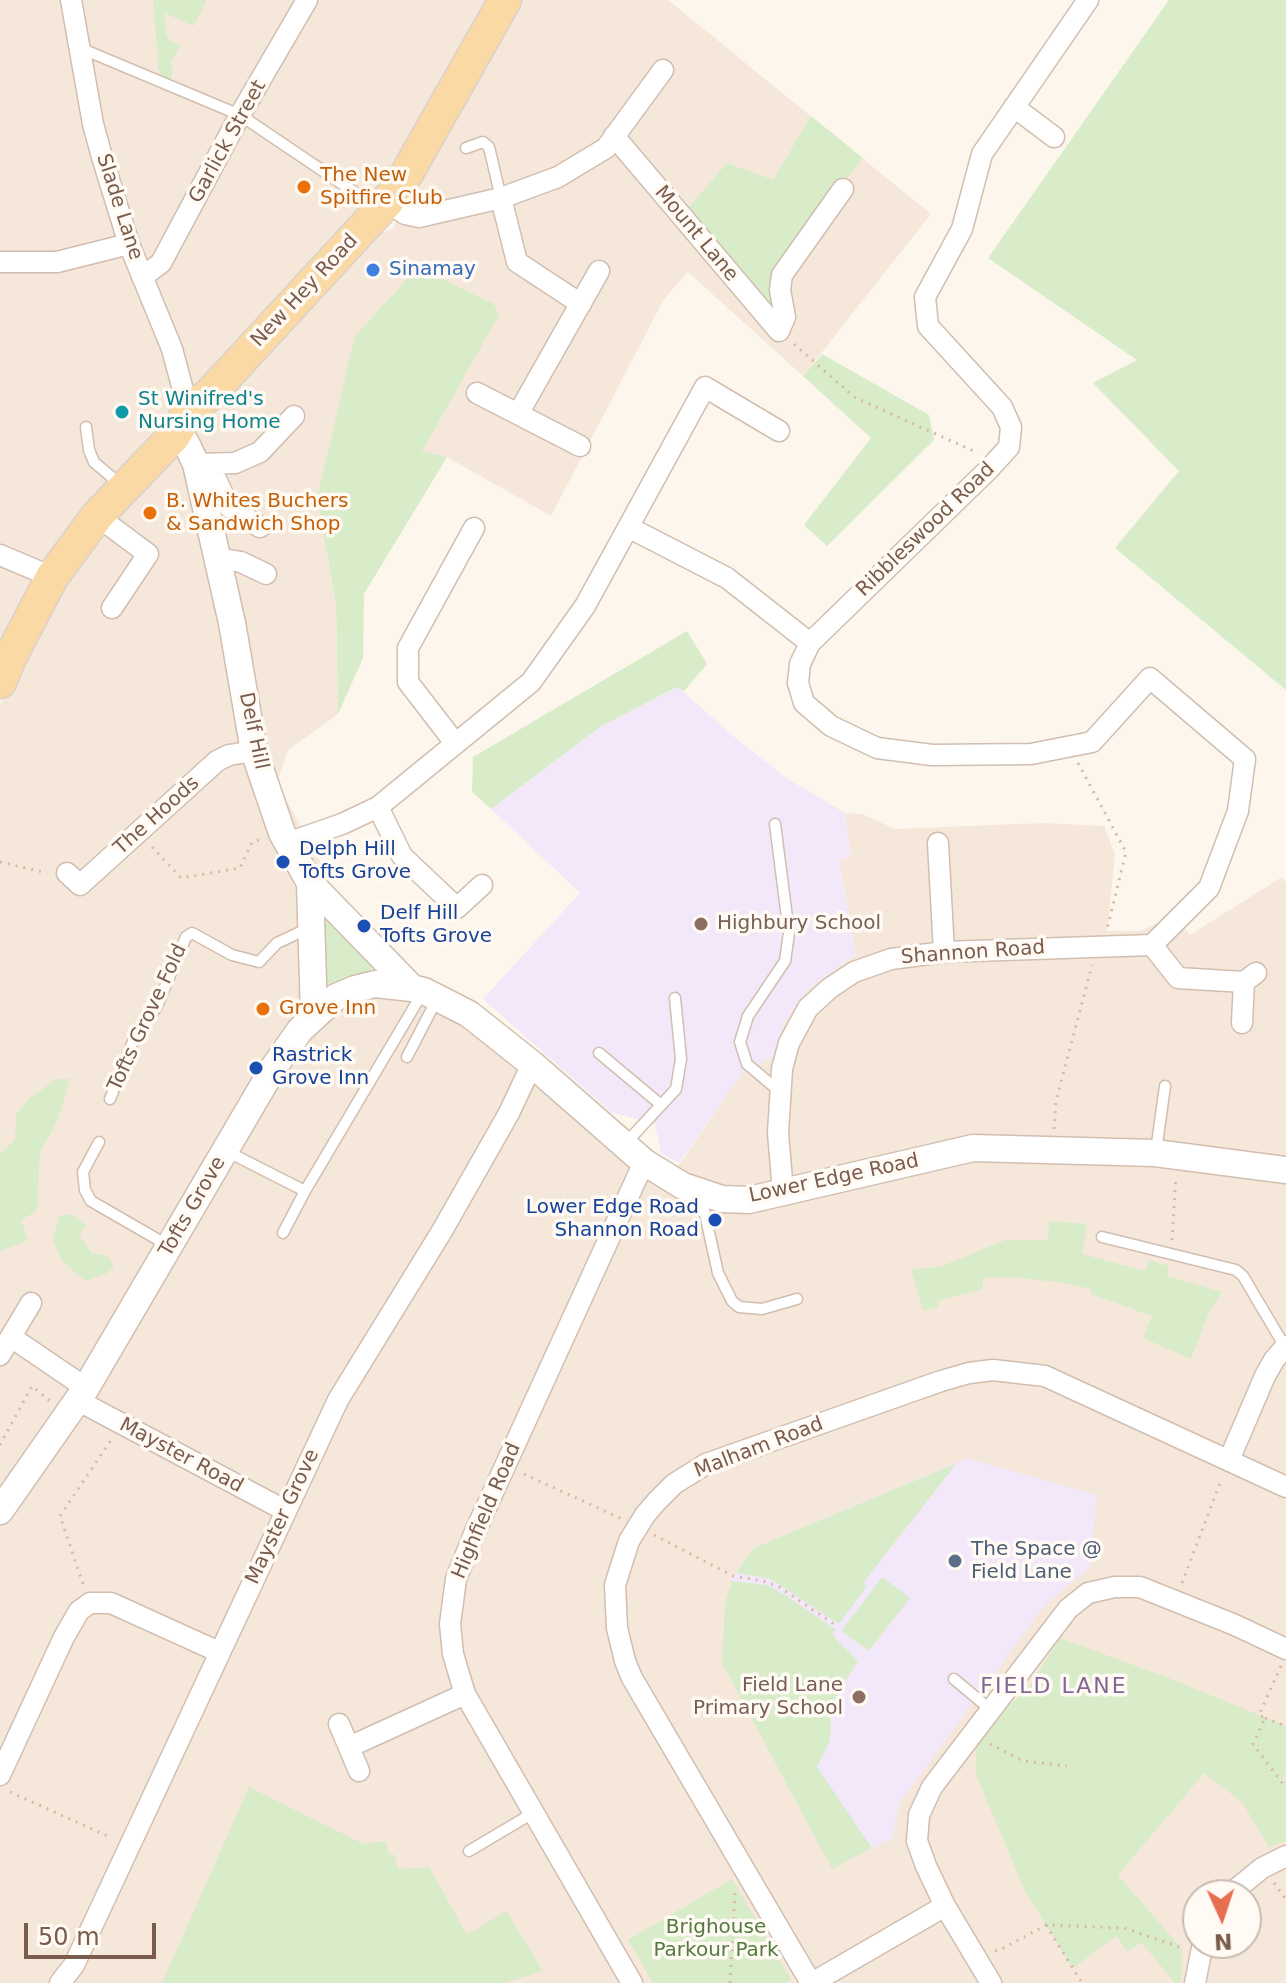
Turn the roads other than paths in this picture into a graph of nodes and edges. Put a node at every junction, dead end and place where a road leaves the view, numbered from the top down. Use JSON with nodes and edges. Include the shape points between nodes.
{"nodes":[{"id":1,"x":71,"y":0,"type":"edge"},
{"id":2,"x":307,"y":0,"type":"edge"},
{"id":3,"x":505,"y":0,"type":"edge"},
{"id":4,"x":1088,"y":0,"type":"edge"},
{"id":5,"x":78,"y":47,"type":"junction"},
{"id":6,"x":663,"y":70,"type":"dead end"},
{"id":7,"x":1014,"y":107,"type":"junction"},
{"id":8,"x":240,"y":115,"type":"junction"},
{"id":9,"x":614,"y":136,"type":"junction"},
{"id":10,"x":1054,"y":137,"type":"dead end"},
{"id":11,"x":466,"y":148,"type":"dead end"},
{"id":12,"x":843,"y":189,"type":"dead end"},
{"id":13,"x":501,"y":198,"type":"junction"},
{"id":14,"x":383,"y":206,"type":"junction"},
{"id":15,"x":129,"y":244,"type":"junction"},
{"id":16,"x":0,"y":262,"type":"edge"},
{"id":17,"x":599,"y":271,"type":"dead end"},
{"id":18,"x":142,"y":277,"type":"junction"},
{"id":19,"x":581,"y":304,"type":"junction"},
{"id":20,"x":477,"y":393,"type":"dead end"},
{"id":21,"x":191,"y":407,"type":"junction"},
{"id":22,"x":518,"y":414,"type":"junction"},
{"id":23,"x":294,"y":416,"type":"dead end"},
{"id":24,"x":86,"y":427,"type":"dead end"},
{"id":25,"x":779,"y":431,"type":"dead end"},
{"id":26,"x":174,"y":436,"type":"junction"},
{"id":27,"x":580,"y":446,"type":"dead end"},
{"id":28,"x":202,"y":464,"type":"junction"},
{"id":29,"x":124,"y":487,"type":"junction"},
{"id":30,"x":97,"y":516,"type":"junction"},
{"id":31,"x":260,"y":527,"type":"dead end"},
{"id":32,"x":474,"y":528,"type":"dead end"},
{"id":33,"x":630,"y":528,"type":"junction"},
{"id":34,"x":0,"y":555,"type":"edge"},
{"id":35,"x":218,"y":558,"type":"junction"},
{"id":36,"x":266,"y":574,"type":"dead end"},
{"id":37,"x":52,"y":577,"type":"junction"},
{"id":38,"x":112,"y":608,"type":"dead end"},
{"id":39,"x":810,"y":643,"type":"junction"},
{"id":40,"x":0,"y":682,"type":"edge"},
{"id":41,"x":455,"y":743,"type":"junction"},
{"id":42,"x":254,"y":751,"type":"junction"},
{"id":43,"x":378,"y":807,"type":"junction"},
{"id":44,"x":775,"y":824,"type":"dead end"},
{"id":45,"x":285,"y":838,"type":"junction"},
{"id":46,"x":938,"y":843,"type":"dead end"},
{"id":47,"x":67,"y":873,"type":"road end"},
{"id":48,"x":310,"y":883,"type":"junction"},
{"id":49,"x":482,"y":885,"type":"dead end"},
{"id":50,"x":311,"y":927,"type":"junction"},
{"id":51,"x":1152,"y":945,"type":"junction"},
{"id":52,"x":944,"y":952,"type":"junction"},
{"id":53,"x":425,"y":992,"type":"junction"},
{"id":54,"x":675,"y":998,"type":"dead end"},
{"id":55,"x":314,"y":1015,"type":"junction"},
{"id":56,"x":1242,"y":1023,"type":"dead end"},
{"id":57,"x":599,"y":1053,"type":"dead end"},
{"id":58,"x":407,"y":1057,"type":"dead end"},
{"id":59,"x":532,"y":1064,"type":"junction"},
{"id":60,"x":1165,"y":1086,"type":"dead end"},
{"id":61,"x":779,"y":1091,"type":"junction"},
{"id":62,"x":110,"y":1099,"type":"dead end"},
{"id":63,"x":660,"y":1104,"type":"junction"},
{"id":64,"x":99,"y":1142,"type":"dead end"},
{"id":65,"x":226,"y":1151,"type":"junction"},
{"id":66,"x":634,"y":1154,"type":"junction"},
{"id":67,"x":1166,"y":1155,"type":"junction"},
{"id":68,"x":1286,"y":1170,"type":"edge"},
{"id":69,"x":305,"y":1191,"type":"junction"},
{"id":70,"x":786,"y":1193,"type":"junction"},
{"id":71,"x":700,"y":1194,"type":"junction"},
{"id":72,"x":283,"y":1233,"type":"dead end"},
{"id":73,"x":1102,"y":1237,"type":"dead end"},
{"id":74,"x":171,"y":1247,"type":"junction"},
{"id":75,"x":797,"y":1299,"type":"dead end"},
{"id":76,"x":31,"y":1303,"type":"dead end"},
{"id":77,"x":5,"y":1346,"type":"edge"},
{"id":78,"x":1286,"y":1347,"type":"edge"},
{"id":79,"x":76,"y":1401,"type":"junction"},
{"id":80,"x":1229,"y":1460,"type":"junction"},
{"id":81,"x":1286,"y":1487,"type":"edge"},
{"id":82,"x":0,"y":1511,"type":"edge"},
{"id":83,"x":286,"y":1511,"type":"junction"},
{"id":84,"x":219,"y":1652,"type":"junction"},
{"id":85,"x":1286,"y":1652,"type":"edge"},
{"id":86,"x":954,"y":1679,"type":"dead end"},
{"id":87,"x":465,"y":1694,"type":"junction"},
{"id":88,"x":992,"y":1711,"type":"junction"},
{"id":89,"x":339,"y":1724,"type":"dead end"},
{"id":90,"x":349,"y":1747,"type":"junction"},
{"id":91,"x":5,"y":1752,"type":"edge"},
{"id":92,"x":359,"y":1771,"type":"dead end"},
{"id":93,"x":4,"y":1784,"type":"edge"},
{"id":94,"x":533,"y":1813,"type":"junction"},
{"id":95,"x":469,"y":1851,"type":"dead end"},
{"id":96,"x":1286,"y":1856,"type":"edge"},
{"id":97,"x":1249,"y":1879,"type":"edge"},
{"id":98,"x":945,"y":1906,"type":"junction"},
{"id":99,"x":1200,"y":1959,"type":"edge"},
{"id":100,"x":60,"y":1983,"type":"edge"},
{"id":101,"x":632,"y":1983,"type":"edge"},
{"id":102,"x":812,"y":1983,"type":"edge"},
{"id":103,"x":991,"y":1983,"type":"edge"},
{"id":104,"x":1195,"y":1983,"type":"edge"}],
"edges":[{"from":1,"to":5,"type":"street","name":"Slade Lane"},
{"from":2,"to":8,"type":"street","name":"Garlick Street"},
{"from":3,"to":14,"type":"main road","name":"New Hey Road"},
{"from":4,"to":7,"type":"street","name":"Ribbleswood Road"},
{"from":5,"to":8,"type":"lane"},
{"from":5,"to":15,"type":"street","name":"Slade Lane","via":[[93,124]]},
{"from":6,"to":9,"type":"street"},
{"from":7,"to":10,"type":"street"},
{"from":7,"to":39,"type":"street","name":"Ribbleswood Road","via":[[982,154],[962,229],[925,297],[928,326],[1002,407],[1011,427],[1009,447]]},
{"from":8,"to":14,"type":"lane"},
{"from":8,"to":18,"type":"street","name":"Garlick Street","via":[[161,263]]},
{"from":9,"to":12,"type":"street","name":"Mount Lane","via":[[783,335],[782,275]]},
{"from":9,"to":13,"type":"street","via":[[606,148],[558,177]]},
{"from":11,"to":13,"type":"lane","via":[[483,142],[489,147]]},
{"from":13,"to":14,"type":"street","via":[[419,217]]},
{"from":13,"to":19,"type":"street","via":[[517,262]]},
{"from":14,"to":21,"type":"main road","name":"New Hey Road","via":[[216,388]]},
{"from":15,"to":16,"type":"street","via":[[57,262]]},
{"from":15,"to":18,"type":"street","name":"Slade Lane"},
{"from":17,"to":19,"type":"street"},
{"from":18,"to":21,"type":"street","name":"Slade Lane"},
{"from":19,"to":22,"type":"street"},
{"from":20,"to":22,"type":"street"},
{"from":21,"to":26,"type":"main road"},
{"from":22,"to":27,"type":"street"},
{"from":23,"to":28,"type":"street","via":[[260,452],[235,463]]},
{"from":24,"to":29,"type":"lane","via":[[94,462]]},
{"from":25,"to":33,"type":"street","via":[[705,387]]},
{"from":26,"to":28,"type":"street","name":"Delf Hill"},
{"from":26,"to":29,"type":"main road"},
{"from":28,"to":31,"type":"street","via":[[229,507]]},
{"from":28,"to":35,"type":"street","name":"Delf Hill"},
{"from":29,"to":30,"type":"main road"},
{"from":30,"to":37,"type":"main road"},
{"from":30,"to":38,"type":"street","via":[[148,554]]},
{"from":32,"to":41,"type":"street","via":[[408,648],[408,682]]},
{"from":33,"to":39,"type":"street","via":[[727,578]]},
{"from":33,"to":41,"type":"street","via":[[585,606],[531,682]]},
{"from":34,"to":37,"type":"street"},
{"from":35,"to":36,"type":"street"},
{"from":35,"to":42,"type":"street","name":"Delf Hill"},
{"from":37,"to":40,"type":"main road"},
{"from":39,"to":51,"type":"street","via":[[798,683],[804,703],[831,726],[877,748],[932,755],[1031,754],[1092,742],[1150,678],[1245,759],[1238,811],[1209,888]]},
{"from":41,"to":43,"type":"street"},
{"from":42,"to":45,"type":"street","name":"Delf Hill"},
{"from":42,"to":47,"type":"street","name":"The Hoods","via":[[217,761],[80,885]]},
{"from":43,"to":45,"type":"street","via":[[342,824]]},
{"from":43,"to":49,"type":"street","via":[[402,856],[457,908]]},
{"from":44,"to":61,"type":"lane","via":[[789,933],[785,961],[748,1016],[740,1042],[747,1064]]},
{"from":45,"to":48,"type":"street","name":"Delf Hill"},
{"from":46,"to":52,"type":"street"},
{"from":48,"to":50,"type":"street"},
{"from":48,"to":53,"type":"street","name":"Delf Hill"},
{"from":50,"to":55,"type":"street"},
{"from":50,"to":62,"type":"lane","name":"Tofts Grove Fold","via":[[277,943],[259,962],[232,955],[192,933],[186,937]]},
{"from":51,"to":52,"type":"street","name":"Shannon Road","via":[[1105,938]]},
{"from":51,"to":56,"type":"street","via":[[1178,978],[1250,977]]},
{"from":52,"to":61,"type":"street","name":"Shannon Road","via":[[891,959],[854,972],[830,988],[808,1008],[789,1043]]},
{"from":53,"to":55,"type":"street","name":"Lower Edge Road","via":[[375,984],[336,997]]},
{"from":53,"to":58,"type":"lane"},
{"from":53,"to":59,"type":"street","name":"Lower Edge Road","via":[[469,1014]]},
{"from":53,"to":69,"type":"lane"},
{"from":54,"to":63,"type":"lane","via":[[681,1059],[676,1089]]},
{"from":55,"to":65,"type":"street","name":"Tofts Grove","via":[[274,1067]]},
{"from":57,"to":63,"type":"lane"},
{"from":59,"to":66,"type":"street","name":"Lower Edge Road"},
{"from":59,"to":83,"type":"street","name":"Mayster Grove","via":[[442,1231],[338,1400]]},
{"from":60,"to":67,"type":"lane"},
{"from":61,"to":70,"type":"street","name":"Shannon Road"},
{"from":63,"to":66,"type":"lane"},
{"from":64,"to":74,"type":"lane","via":[[83,1172],[91,1201]]},
{"from":65,"to":69,"type":"lane"},
{"from":65,"to":74,"type":"street","name":"Tofts Grove"},
{"from":66,"to":71,"type":"street","name":"Lower Edge Road"},
{"from":66,"to":87,"type":"street","name":"Highfield Road","via":[[452,1594],[453,1654]]},
{"from":67,"to":68,"type":"street","name":"Lower Edge Road"},
{"from":67,"to":70,"type":"street","name":"Lower Edge Road","via":[[973,1148]]},
{"from":69,"to":72,"type":"lane"},
{"from":70,"to":71,"type":"street","name":"Lower Edge Road","via":[[749,1200]]},
{"from":71,"to":75,"type":"lane","via":[[718,1273],[732,1301],[762,1309]]},
{"from":73,"to":78,"type":"lane","via":[[1236,1270]]},
{"from":74,"to":79,"type":"street","name":"Tofts Grove"},
{"from":76,"to":77,"type":"street"},
{"from":77,"to":79,"type":"street","name":"Mayster Road"},
{"from":78,"to":80,"type":"street","via":[[1265,1376]]},
{"from":79,"to":82,"type":"street","name":"Tofts Grove"},
{"from":79,"to":83,"type":"street","name":"Mayster Road"},
{"from":80,"to":81,"type":"street","name":"Malham Road"},
{"from":80,"to":102,"type":"street","name":"Malham Road","via":[[1045,1376],[993,1370],[941,1381],[706,1464],[674,1484],[645,1515],[620,1563],[615,1585],[625,1661]]},
{"from":83,"to":84,"type":"street","name":"Mayster Grove"},
{"from":84,"to":91,"type":"street","via":[[111,1603],[90,1603],[64,1637]]},
{"from":84,"to":100,"type":"street","name":"Mayster Grove","via":[[74,1965]]},
{"from":85,"to":88,"type":"street","via":[[1238,1619],[1140,1587],[1115,1587],[1088,1593],[1068,1609]]},
{"from":86,"to":88,"type":"lane"},
{"from":87,"to":90,"type":"street"},
{"from":87,"to":94,"type":"street","name":"Highfield Road"},
{"from":88,"to":98,"type":"street","via":[[932,1787],[919,1815],[917,1841]]},
{"from":89,"to":90,"type":"street"},
{"from":90,"to":92,"type":"street"},
{"from":91,"to":93,"type":"street"},
{"from":94,"to":95,"type":"lane"},
{"from":94,"to":101,"type":"street","name":"Highfield Road"},
{"from":96,"to":97,"type":"street"},
{"from":98,"to":102,"type":"street"},
{"from":98,"to":103,"type":"street"},
{"from":99,"to":104,"type":"street"}]}
